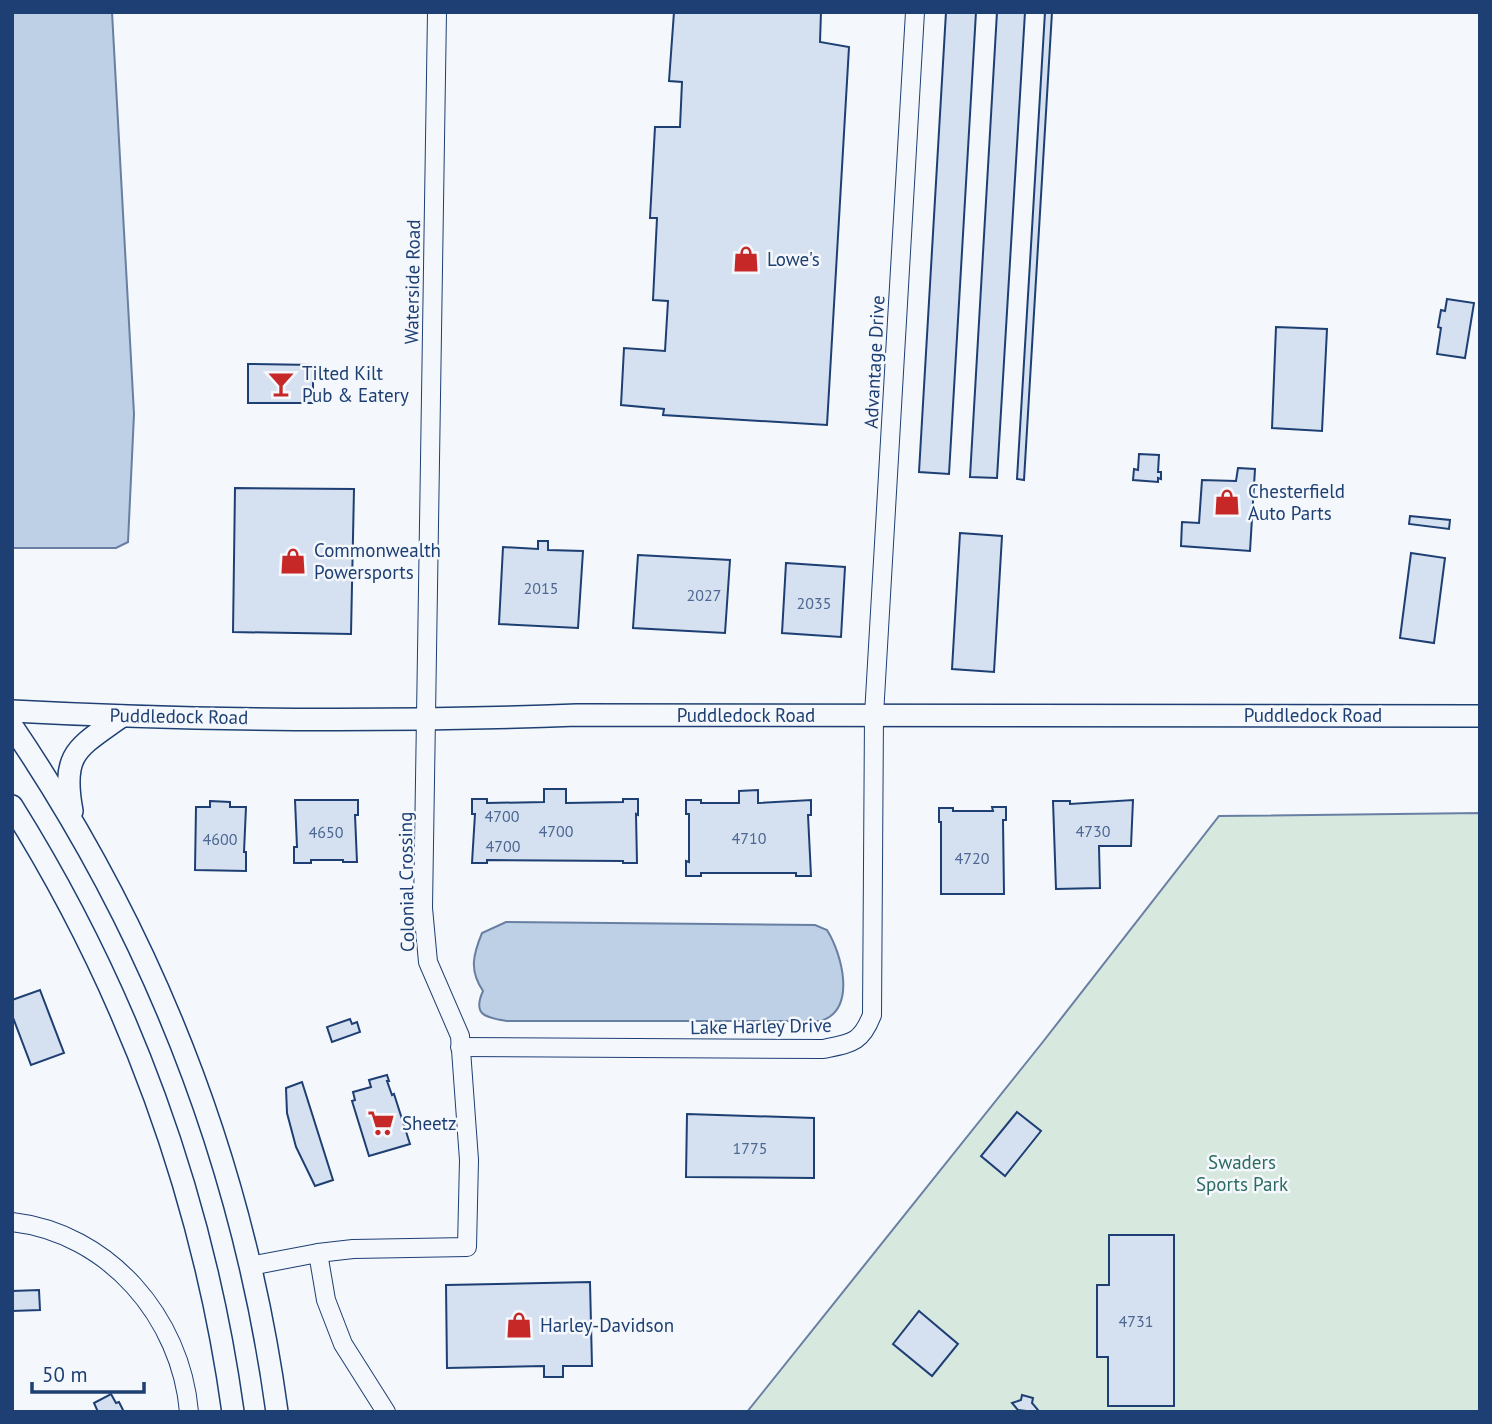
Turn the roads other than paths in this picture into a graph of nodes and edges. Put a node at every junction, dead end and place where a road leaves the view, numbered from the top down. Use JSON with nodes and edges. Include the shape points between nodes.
{"nodes":[{"id":1,"x":437,"y":12,"type":"edge"},
{"id":2,"x":915,"y":12,"type":"edge"},
{"id":3,"x":12,"y":710,"type":"edge"},
{"id":4,"x":874,"y":715,"type":"junction"},
{"id":5,"x":122,"y":716,"type":"junction"},
{"id":6,"x":1480,"y":716,"type":"edge"},
{"id":7,"x":427,"y":720,"type":"junction"},
{"id":8,"x":12,"y":726,"type":"edge"},
{"id":9,"x":12,"y":806,"type":"edge"},
{"id":10,"x":74,"y":823,"type":"junction"},
{"id":11,"x":460,"y":1047,"type":"junction"},
{"id":12,"x":12,"y":1222,"type":"edge"},
{"id":13,"x":318,"y":1253,"type":"junction"},
{"id":14,"x":250,"y":1266,"type":"junction"},
{"id":15,"x":189,"y":1412,"type":"edge"},
{"id":16,"x":233,"y":1412,"type":"edge"},
{"id":17,"x":277,"y":1412,"type":"edge"},
{"id":18,"x":386,"y":1412,"type":"edge"}],
"edges":[{"from":1,"to":7,"type":"street","name":"Waterside Road"},
{"from":2,"to":4,"type":"street","name":"Advantage Drive"},
{"from":3,"to":5,"type":"main road","name":"Puddledock Road"},
{"from":4,"to":6,"type":"main road","name":"Puddledock Road"},
{"from":4,"to":7,"type":"main road","name":"Puddledock Road"},
{"from":4,"to":11,"type":"street","name":"Lake Harley Drive","via":[[872,1015],[865,1031],[850,1044],[823,1049]]},
{"from":5,"to":7,"type":"main road","name":"Puddledock Road"},
{"from":5,"to":10,"type":"main road","via":[[73,756],[68,789]]},
{"from":7,"to":11,"type":"street","name":"Colonial Crossing","via":[[424,908],[428,962],[460,1036]]},
{"from":8,"to":10,"type":"main road"},
{"from":9,"to":16,"type":"main road","via":[[97,958],[152,1088],[198,1230]]},
{"from":10,"to":14,"type":"main road","via":[[169,1010],[224,1165]]},
{"from":11,"to":13,"type":"street","name":"Colonial Crossing","via":[[469,1160],[467,1247]]},
{"from":12,"to":15,"type":"street","via":[[69,1238],[93,1251],[136,1287],[175,1350]]},
{"from":13,"to":14,"type":"street"},
{"from":13,"to":18,"type":"street","via":[[326,1300],[343,1344]]},
{"from":14,"to":17,"type":"main road"}]}
